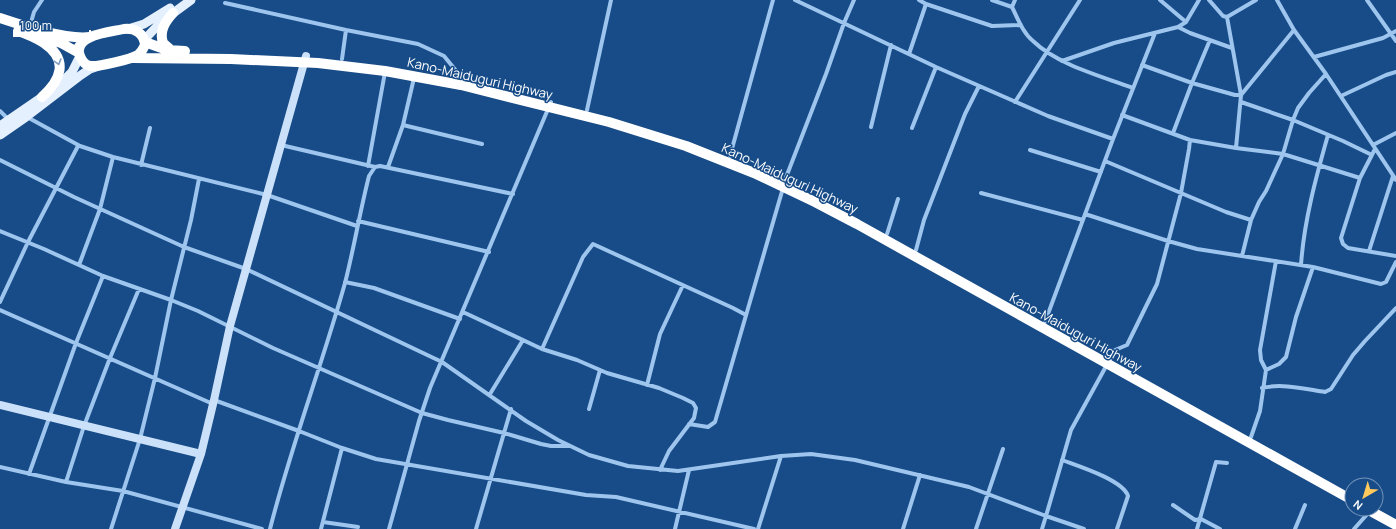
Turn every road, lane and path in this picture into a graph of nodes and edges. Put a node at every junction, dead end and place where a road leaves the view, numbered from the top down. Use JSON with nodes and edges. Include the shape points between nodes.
{"nodes":[{"id":1,"x":42,"y":0,"type":"edge"},
{"id":2,"x":181,"y":0,"type":"edge"},
{"id":3,"x":192,"y":0,"type":"edge"},
{"id":4,"x":611,"y":0,"type":"edge"},
{"id":5,"x":773,"y":0,"type":"edge"},
{"id":6,"x":795,"y":0,"type":"edge"},
{"id":7,"x":854,"y":0,"type":"edge"},
{"id":8,"x":919,"y":0,"type":"edge"},
{"id":9,"x":992,"y":0,"type":"edge"},
{"id":10,"x":1015,"y":0,"type":"edge"},
{"id":11,"x":1080,"y":0,"type":"edge"},
{"id":12,"x":1160,"y":0,"type":"edge"},
{"id":13,"x":1199,"y":0,"type":"edge"},
{"id":14,"x":1209,"y":0,"type":"edge"},
{"id":15,"x":1256,"y":0,"type":"edge"},
{"id":16,"x":1277,"y":0,"type":"edge"},
{"id":17,"x":1367,"y":0,"type":"edge"},
{"id":18,"x":225,"y":3,"type":"dead end"},
{"id":19,"x":926,"y":4,"type":"junction"},
{"id":20,"x":1012,"y":7,"type":"junction"},
{"id":21,"x":173,"y":13,"type":"junction"},
{"id":22,"x":1227,"y":17,"type":"junction"},
{"id":23,"x":0,"y":18,"type":"edge"},
{"id":24,"x":1186,"y":22,"type":"junction"},
{"id":25,"x":844,"y":23,"type":"junction"},
{"id":26,"x":0,"y":25,"type":"edge"},
{"id":27,"x":1021,"y":25,"type":"junction"},
{"id":28,"x":30,"y":27,"type":"junction"},
{"id":29,"x":1178,"y":27,"type":"junction"},
{"id":30,"x":128,"y":29,"type":"junction"},
{"id":31,"x":346,"y":30,"type":"junction"},
{"id":32,"x":1294,"y":30,"type":"junction"},
{"id":33,"x":18,"y":31,"type":"junction"},
{"id":34,"x":1396,"y":32,"type":"edge"},
{"id":35,"x":1155,"y":33,"type":"junction"},
{"id":36,"x":1391,"y":34,"type":"junction"},
{"id":37,"x":92,"y":36,"type":"junction"},
{"id":38,"x":1210,"y":40,"type":"junction"},
{"id":39,"x":145,"y":41,"type":"junction"},
{"id":40,"x":1396,"y":41,"type":"edge"},
{"id":41,"x":891,"y":45,"type":"junction"},
{"id":42,"x":1232,"y":48,"type":"junction"},
{"id":43,"x":173,"y":51,"type":"junction"},
{"id":44,"x":1047,"y":52,"type":"junction"},
{"id":45,"x":79,"y":54,"type":"junction"},
{"id":46,"x":909,"y":54,"type":"junction"},
{"id":47,"x":1314,"y":57,"type":"junction"},
{"id":48,"x":133,"y":58,"type":"junction"},
{"id":49,"x":305,"y":59,"type":"junction"},
{"id":50,"x":342,"y":59,"type":"junction"},
{"id":51,"x":1062,"y":61,"type":"junction"},
{"id":52,"x":1142,"y":65,"type":"junction"},
{"id":53,"x":100,"y":66,"type":"junction"},
{"id":54,"x":936,"y":67,"type":"junction"},
{"id":55,"x":385,"y":71,"type":"junction"},
{"id":56,"x":1396,"y":72,"type":"edge"},
{"id":57,"x":1326,"y":74,"type":"junction"},
{"id":58,"x":414,"y":76,"type":"junction"},
{"id":59,"x":462,"y":78,"type":"junction"},
{"id":60,"x":1192,"y":83,"type":"junction"},
{"id":61,"x":980,"y":86,"type":"junction"},
{"id":62,"x":1133,"y":88,"type":"junction"},
{"id":63,"x":1241,"y":95,"type":"junction"},
{"id":64,"x":1341,"y":96,"type":"junction"},
{"id":65,"x":42,"y":97,"type":"junction"},
{"id":66,"x":1015,"y":102,"type":"junction"},
{"id":67,"x":1241,"y":102,"type":"junction"},
{"id":68,"x":551,"y":104,"type":"junction"},
{"id":69,"x":587,"y":110,"type":"junction"},
{"id":70,"x":0,"y":111,"type":"edge"},
{"id":71,"x":1122,"y":115,"type":"junction"},
{"id":72,"x":26,"y":117,"type":"junction"},
{"id":73,"x":9,"y":120,"type":"junction"},
{"id":74,"x":1293,"y":120,"type":"junction"},
{"id":75,"x":403,"y":125,"type":"junction"},
{"id":76,"x":0,"y":126,"type":"edge"},
{"id":77,"x":871,"y":127,"type":"dead end"},
{"id":78,"x":150,"y":128,"type":"dead end"},
{"id":79,"x":912,"y":128,"type":"dead end"},
{"id":80,"x":1173,"y":133,"type":"junction"},
{"id":81,"x":1396,"y":133,"type":"edge"},
{"id":82,"x":0,"y":135,"type":"edge"},
{"id":83,"x":1328,"y":135,"type":"junction"},
{"id":84,"x":1113,"y":139,"type":"junction"},
{"id":85,"x":1190,"y":140,"type":"junction"},
{"id":86,"x":482,"y":144,"type":"dead end"},
{"id":87,"x":281,"y":145,"type":"junction"},
{"id":88,"x":78,"y":146,"type":"junction"},
{"id":89,"x":1374,"y":147,"type":"junction"},
{"id":90,"x":1236,"y":148,"type":"junction"},
{"id":91,"x":1030,"y":150,"type":"dead end"},
{"id":92,"x":1283,"y":154,"type":"junction"},
{"id":93,"x":1372,"y":155,"type":"junction"},
{"id":94,"x":730,"y":156,"type":"junction"},
{"id":95,"x":113,"y":158,"type":"junction"},
{"id":96,"x":0,"y":160,"type":"edge"},
{"id":97,"x":1105,"y":161,"type":"junction"},
{"id":98,"x":141,"y":164,"type":"junction"},
{"id":99,"x":1319,"y":165,"type":"junction"},
{"id":100,"x":368,"y":166,"type":"junction"},
{"id":101,"x":375,"y":167,"type":"junction"},
{"id":102,"x":388,"y":168,"type":"junction"},
{"id":103,"x":1101,"y":172,"type":"junction"},
{"id":104,"x":1360,"y":178,"type":"junction"},
{"id":105,"x":1395,"y":178,"type":"edge"},
{"id":106,"x":199,"y":179,"type":"junction"},
{"id":107,"x":784,"y":183,"type":"junction"},
{"id":108,"x":56,"y":188,"type":"junction"},
{"id":109,"x":981,"y":193,"type":"dead end"},
{"id":110,"x":1181,"y":193,"type":"junction"},
{"id":111,"x":513,"y":194,"type":"junction"},
{"id":112,"x":267,"y":195,"type":"junction"},
{"id":113,"x":898,"y":199,"type":"dead end"},
{"id":114,"x":100,"y":209,"type":"junction"},
{"id":115,"x":1085,"y":214,"type":"junction"},
{"id":116,"x":1083,"y":220,"type":"junction"},
{"id":117,"x":1251,"y":220,"type":"junction"},
{"id":118,"x":358,"y":223,"type":"junction"},
{"id":119,"x":0,"y":231,"type":"edge"},
{"id":120,"x":887,"y":234,"type":"junction"},
{"id":121,"x":1168,"y":241,"type":"junction"},
{"id":122,"x":28,"y":242,"type":"junction"},
{"id":123,"x":184,"y":247,"type":"junction"},
{"id":124,"x":916,"y":250,"type":"junction"},
{"id":125,"x":1368,"y":251,"type":"junction"},
{"id":126,"x":488,"y":252,"type":"junction"},
{"id":127,"x":1242,"y":256,"type":"junction"},
{"id":128,"x":1396,"y":256,"type":"edge"},
{"id":129,"x":1276,"y":262,"type":"junction"},
{"id":130,"x":1396,"y":262,"type":"edge"},
{"id":131,"x":1301,"y":264,"type":"junction"},
{"id":132,"x":79,"y":265,"type":"junction"},
{"id":133,"x":1313,"y":267,"type":"junction"},
{"id":134,"x":246,"y":270,"type":"junction"},
{"id":135,"x":103,"y":276,"type":"junction"},
{"id":136,"x":345,"y":282,"type":"junction"},
{"id":137,"x":683,"y":285,"type":"junction"},
{"id":138,"x":139,"y":289,"type":"junction"},
{"id":139,"x":171,"y":300,"type":"junction"},
{"id":140,"x":0,"y":302,"type":"edge"},
{"id":141,"x":1396,"y":308,"type":"edge"},
{"id":142,"x":0,"y":310,"type":"edge"},
{"id":143,"x":336,"y":312,"type":"junction"},
{"id":144,"x":463,"y":312,"type":"junction"},
{"id":145,"x":746,"y":315,"type":"junction"},
{"id":146,"x":460,"y":319,"type":"junction"},
{"id":147,"x":1045,"y":322,"type":"junction"},
{"id":148,"x":230,"y":326,"type":"junction"},
{"id":149,"x":522,"y":340,"type":"junction"},
{"id":150,"x":76,"y":343,"type":"junction"},
{"id":151,"x":542,"y":349,"type":"junction"},
{"id":152,"x":110,"y":358,"type":"junction"},
{"id":153,"x":442,"y":362,"type":"junction"},
{"id":154,"x":1110,"y":362,"type":"junction"},
{"id":155,"x":318,"y":368,"type":"junction"},
{"id":156,"x":600,"y":370,"type":"junction"},
{"id":157,"x":1266,"y":370,"type":"junction"},
{"id":158,"x":155,"y":378,"type":"junction"},
{"id":159,"x":647,"y":385,"type":"junction"},
{"id":160,"x":1262,"y":388,"type":"junction"},
{"id":161,"x":490,"y":394,"type":"junction"},
{"id":162,"x":214,"y":402,"type":"junction"},
{"id":163,"x":0,"y":405,"type":"edge"},
{"id":164,"x":511,"y":409,"type":"junction"},
{"id":165,"x":589,"y":409,"type":"dead end"},
{"id":166,"x":422,"y":413,"type":"junction"},
{"id":167,"x":49,"y":418,"type":"junction"},
{"id":168,"x":690,"y":424,"type":"junction"},
{"id":169,"x":84,"y":426,"type":"junction"},
{"id":170,"x":298,"y":431,"type":"junction"},
{"id":171,"x":504,"y":433,"type":"junction"},
{"id":172,"x":1251,"y":437,"type":"junction"},
{"id":173,"x":140,"y":439,"type":"junction"},
{"id":174,"x":570,"y":446,"type":"junction"},
{"id":175,"x":342,"y":448,"type":"junction"},
{"id":176,"x":1003,"y":449,"type":"dead end"},
{"id":177,"x":201,"y":454,"type":"junction"},
{"id":178,"x":781,"y":456,"type":"junction"},
{"id":179,"x":1062,"y":460,"type":"junction"},
{"id":180,"x":1227,"y":463,"type":"dead end"},
{"id":181,"x":407,"y":465,"type":"junction"},
{"id":182,"x":0,"y":467,"type":"edge"},
{"id":183,"x":660,"y":470,"type":"junction"},
{"id":184,"x":689,"y":470,"type":"junction"},
{"id":185,"x":29,"y":474,"type":"junction"},
{"id":186,"x":920,"y":476,"type":"junction"},
{"id":187,"x":491,"y":479,"type":"junction"},
{"id":188,"x":66,"y":482,"type":"junction"},
{"id":189,"x":1339,"y":490,"type":"junction"},
{"id":190,"x":1344,"y":491,"type":"edge"},
{"id":191,"x":123,"y":492,"type":"junction"},
{"id":192,"x":987,"y":494,"type":"junction"},
{"id":193,"x":1344,"y":494,"type":"edge"},
{"id":194,"x":1173,"y":505,"type":"dead end"},
{"id":195,"x":1305,"y":505,"type":"dead end"},
{"id":196,"x":183,"y":507,"type":"junction"},
{"id":197,"x":680,"y":512,"type":"junction"},
{"id":198,"x":1384,"y":514,"type":"edge"},
{"id":199,"x":1046,"y":516,"type":"junction"},
{"id":200,"x":1364,"y":517,"type":"edge"},
{"id":201,"x":1384,"y":517,"type":"edge"},
{"id":202,"x":1396,"y":518,"type":"edge"},
{"id":203,"x":1201,"y":519,"type":"junction"},
{"id":204,"x":323,"y":522,"type":"junction"},
{"id":205,"x":1396,"y":525,"type":"edge"},
{"id":206,"x":358,"y":527,"type":"dead end"},
{"id":207,"x":111,"y":529,"type":"edge"},
{"id":208,"x":175,"y":529,"type":"edge"},
{"id":209,"x":262,"y":529,"type":"edge"},
{"id":210,"x":270,"y":529,"type":"edge"},
{"id":211,"x":321,"y":529,"type":"edge"},
{"id":212,"x":389,"y":529,"type":"edge"},
{"id":213,"x":476,"y":529,"type":"edge"},
{"id":214,"x":675,"y":529,"type":"edge"},
{"id":215,"x":754,"y":529,"type":"edge"},
{"id":216,"x":758,"y":529,"type":"edge"},
{"id":217,"x":903,"y":529,"type":"edge"},
{"id":218,"x":976,"y":529,"type":"edge"},
{"id":219,"x":1042,"y":529,"type":"edge"},
{"id":220,"x":1084,"y":529,"type":"edge"},
{"id":221,"x":1117,"y":529,"type":"edge"},
{"id":222,"x":1197,"y":529,"type":"edge"},
{"id":223,"x":1220,"y":529,"type":"edge"},
{"id":224,"x":1295,"y":529,"type":"edge"},
{"id":225,"x":1354,"y":529,"type":"edge"}],
"edges":[{"from":1,"to":28,"type":"street","via":[[34,12]]},
{"from":2,"to":30,"type":"main road","via":[[150,21]]},
{"from":3,"to":21,"type":"main road"},
{"from":4,"to":69,"type":"street"},
{"from":5,"to":94,"type":"street"},
{"from":6,"to":25,"type":"street"},
{"from":7,"to":25,"type":"street"},
{"from":8,"to":19,"type":"street"},
{"from":9,"to":20,"type":"street"},
{"from":10,"to":20,"type":"street"},
{"from":11,"to":44,"type":"street"},
{"from":12,"to":24,"type":"street"},
{"from":13,"to":24,"type":"street"},
{"from":14,"to":22,"type":"street","via":[[1223,16]]},
{"from":15,"to":22,"type":"street"},
{"from":16,"to":32,"type":"street"},
{"from":17,"to":36,"type":"street"},
{"from":18,"to":31,"type":"street"},
{"from":19,"to":27,"type":"street","via":[[992,26]]},
{"from":19,"to":46,"type":"street"},
{"from":20,"to":27,"type":"street"},
{"from":21,"to":39,"type":"main road","via":[[156,27]]},
{"from":21,"to":43,"type":"highway","via":[[163,27],[161,35],[165,46]]},
{"from":22,"to":42,"type":"street"},
{"from":23,"to":28,"type":"highway"},
{"from":24,"to":29,"type":"street"},
{"from":25,"to":41,"type":"street"},
{"from":25,"to":107,"type":"street"},
{"from":26,"to":33,"type":"highway"},
{"from":27,"to":44,"type":"street","via":[[1032,41]]},
{"from":28,"to":37,"type":"highway","via":[[72,37]]},
{"from":29,"to":35,"type":"street"},
{"from":29,"to":38,"type":"street"},
{"from":30,"to":37,"type":"highway"},
{"from":30,"to":39,"type":"highway","name":"Kano-Maiduguri Highway","via":[[139,32]]},
{"from":31,"to":50,"type":"street"},
{"from":31,"to":59,"type":"street","via":[[418,44],[444,56]]},
{"from":32,"to":47,"type":"street"},
{"from":32,"to":63,"type":"street"},
{"from":33,"to":45,"type":"highway","via":[[61,43]]},
{"from":33,"to":65,"type":"highway","one_way":true,"via":[[44,43],[58,60],[60,71],[57,80]]},
{"from":34,"to":36,"type":"street"},
{"from":35,"to":51,"type":"street","via":[[1114,43]]},
{"from":35,"to":52,"type":"street"},
{"from":36,"to":40,"type":"street"},
{"from":36,"to":47,"type":"street"},
{"from":37,"to":45,"type":"highway","via":[[80,44]]},
{"from":38,"to":42,"type":"street"},
{"from":38,"to":60,"type":"street"},
{"from":39,"to":43,"type":"highway","name":"Kano-Maiduguri Highway","via":[[161,49]]},
{"from":39,"to":48,"type":"highway","via":[[142,52]]},
{"from":41,"to":46,"type":"street"},
{"from":41,"to":77,"type":"street"},
{"from":42,"to":63,"type":"street"},
{"from":43,"to":49,"type":"highway","name":"Kano-Maiduguri Highway"},
{"from":44,"to":51,"type":"street"},
{"from":44,"to":66,"type":"street"},
{"from":45,"to":53,"type":"highway","via":[[82,61],[88,65]]},
{"from":45,"to":65,"type":"main road","via":[[68,77]]},
{"from":46,"to":54,"type":"street"},
{"from":47,"to":57,"type":"street"},
{"from":48,"to":49,"type":"highway","name":"Kano-Maiduguri Highway"},
{"from":48,"to":53,"type":"highway","name":"Kano-Maiduguri Highway"},
{"from":49,"to":50,"type":"highway","name":"Kano-Maiduguri Highway"},
{"from":49,"to":55,"type":"highway","name":"Kano-Maiduguri Highway"},
{"from":49,"to":87,"type":"street"},
{"from":50,"to":59,"type":"highway","name":"Kano-Maiduguri Highway"},
{"from":51,"to":62,"type":"street"},
{"from":52,"to":60,"type":"street"},
{"from":52,"to":62,"type":"street"},
{"from":53,"to":72,"type":"main road","via":[[80,75]]},
{"from":54,"to":61,"type":"street"},
{"from":54,"to":79,"type":"street"},
{"from":55,"to":58,"type":"highway","name":"Kano-Maiduguri Highway"},
{"from":55,"to":100,"type":"street"},
{"from":56,"to":64,"type":"street"},
{"from":57,"to":64,"type":"street"},
{"from":57,"to":74,"type":"street","via":[[1298,108]]},
{"from":58,"to":68,"type":"highway","name":"Kano-Maiduguri Highway"},
{"from":58,"to":75,"type":"street"},
{"from":59,"to":68,"type":"highway","name":"Kano-Maiduguri Highway"},
{"from":60,"to":63,"type":"street"},
{"from":60,"to":80,"type":"street"},
{"from":61,"to":66,"type":"street"},
{"from":61,"to":124,"type":"street","via":[[965,114],[924,220]]},
{"from":62,"to":71,"type":"street"},
{"from":63,"to":67,"type":"street"},
{"from":64,"to":89,"type":"street"},
{"from":65,"to":73,"type":"main road"},
{"from":66,"to":84,"type":"street"},
{"from":67,"to":74,"type":"street"},
{"from":67,"to":90,"type":"street"},
{"from":68,"to":69,"type":"highway","name":"Kano-Maiduguri Highway"},
{"from":68,"to":107,"type":"highway","name":"Kano-Maiduguri Highway","via":[[664,138]]},
{"from":68,"to":111,"type":"street"},
{"from":69,"to":94,"type":"highway","name":"Kano-Maiduguri Highway","via":[[666,132]]},
{"from":70,"to":73,"type":"street"},
{"from":71,"to":80,"type":"street"},
{"from":71,"to":84,"type":"street"},
{"from":72,"to":82,"type":"main road"},
{"from":72,"to":88,"type":"street"},
{"from":73,"to":76,"type":"main road"},
{"from":74,"to":83,"type":"street"},
{"from":74,"to":92,"type":"street"},
{"from":75,"to":86,"type":"street"},
{"from":75,"to":102,"type":"street"},
{"from":78,"to":98,"type":"street"},
{"from":80,"to":85,"type":"street"},
{"from":81,"to":89,"type":"street"},
{"from":83,"to":93,"type":"street"},
{"from":83,"to":99,"type":"street"},
{"from":84,"to":97,"type":"street"},
{"from":85,"to":90,"type":"street"},
{"from":85,"to":110,"type":"street"},
{"from":87,"to":100,"type":"street"},
{"from":87,"to":112,"type":"street"},
{"from":88,"to":95,"type":"street"},
{"from":88,"to":108,"type":"street"},
{"from":89,"to":93,"type":"street"},
{"from":89,"to":105,"type":"street"},
{"from":90,"to":92,"type":"street"},
{"from":91,"to":103,"type":"street"},
{"from":92,"to":99,"type":"street"},
{"from":92,"to":117,"type":"street"},
{"from":93,"to":104,"type":"street"},
{"from":94,"to":107,"type":"highway","name":"Kano-Maiduguri Highway"},
{"from":95,"to":98,"type":"street"},
{"from":95,"to":114,"type":"street"},
{"from":96,"to":108,"type":"street"},
{"from":97,"to":103,"type":"street"},
{"from":97,"to":110,"type":"street"},
{"from":98,"to":106,"type":"street"},
{"from":99,"to":104,"type":"street"},
{"from":99,"to":131,"type":"street","via":[[1303,240]]},
{"from":100,"to":101,"type":"street"},
{"from":101,"to":102,"type":"street"},
{"from":101,"to":118,"type":"street","via":[[369,176]]},
{"from":102,"to":111,"type":"street"},
{"from":103,"to":115,"type":"street"},
{"from":104,"to":125,"type":"street","via":[[1342,238],[1343,244],[1348,248]]},
{"from":105,"to":125,"type":"street"},
{"from":106,"to":112,"type":"street"},
{"from":106,"to":123,"type":"street"},
{"from":107,"to":120,"type":"highway","name":"Kano-Maiduguri Highway","via":[[818,197]]},
{"from":107,"to":145,"type":"street"},
{"from":107,"to":154,"type":"highway","name":"Kano-Maiduguri Highway"},
{"from":108,"to":114,"type":"street"},
{"from":108,"to":122,"type":"street"},
{"from":109,"to":116,"type":"street"},
{"from":110,"to":117,"type":"street"},
{"from":110,"to":121,"type":"street"},
{"from":111,"to":126,"type":"street"},
{"from":112,"to":118,"type":"street"},
{"from":112,"to":134,"type":"street"},
{"from":113,"to":120,"type":"street"},
{"from":114,"to":123,"type":"street"},
{"from":114,"to":132,"type":"street"},
{"from":115,"to":116,"type":"street"},
{"from":115,"to":121,"type":"street"},
{"from":116,"to":147,"type":"street"},
{"from":117,"to":127,"type":"street"},
{"from":118,"to":126,"type":"street"},
{"from":118,"to":136,"type":"street"},
{"from":119,"to":122,"type":"street"},
{"from":120,"to":124,"type":"highway","name":"Kano-Maiduguri Highway"},
{"from":121,"to":127,"type":"street","via":[[1197,249]]},
{"from":121,"to":154,"type":"street","via":[[1156,284],[1138,323],[1127,345],[1115,350]]},
{"from":122,"to":132,"type":"street"},
{"from":122,"to":140,"type":"street"},
{"from":123,"to":134,"type":"street"},
{"from":123,"to":139,"type":"street"},
{"from":124,"to":147,"type":"highway","name":"Kano-Maiduguri Highway"},
{"from":125,"to":128,"type":"street"},
{"from":126,"to":144,"type":"street"},
{"from":127,"to":129,"type":"street"},
{"from":129,"to":131,"type":"street"},
{"from":129,"to":157,"type":"street","via":[[1260,350]]},
{"from":130,"to":133,"type":"street","via":[[1386,282],[1381,284]]},
{"from":131,"to":133,"type":"street"},
{"from":132,"to":135,"type":"street"},
{"from":133,"to":157,"type":"street","via":[[1286,357]]},
{"from":134,"to":143,"type":"street"},
{"from":134,"to":148,"type":"street"},
{"from":135,"to":138,"type":"street"},
{"from":135,"to":150,"type":"street"},
{"from":136,"to":143,"type":"street"},
{"from":136,"to":146,"type":"street","via":[[382,291]]},
{"from":137,"to":145,"type":"street"},
{"from":137,"to":151,"type":"street","via":[[593,244],[582,258]]},
{"from":137,"to":159,"type":"street","via":[[660,334]]},
{"from":138,"to":139,"type":"street"},
{"from":138,"to":152,"type":"street"},
{"from":139,"to":148,"type":"street"},
{"from":139,"to":158,"type":"street"},
{"from":141,"to":160,"type":"street","via":[[1365,340],[1331,389],[1325,392],[1280,386]]},
{"from":142,"to":150,"type":"street"},
{"from":143,"to":153,"type":"street"},
{"from":143,"to":155,"type":"street"},
{"from":144,"to":146,"type":"street"},
{"from":144,"to":149,"type":"street"},
{"from":145,"to":168,"type":"street","via":[[715,422],[708,427]]},
{"from":146,"to":153,"type":"street"},
{"from":147,"to":154,"type":"highway","name":"Kano-Maiduguri Highway"},
{"from":148,"to":155,"type":"street"},
{"from":148,"to":162,"type":"street"},
{"from":149,"to":151,"type":"street"},
{"from":149,"to":161,"type":"street"},
{"from":150,"to":152,"type":"street"},
{"from":150,"to":167,"type":"street"},
{"from":151,"to":156,"type":"street"},
{"from":152,"to":158,"type":"street"},
{"from":152,"to":169,"type":"street"},
{"from":153,"to":161,"type":"street"},
{"from":153,"to":166,"type":"street"},
{"from":154,"to":172,"type":"highway","name":"Kano-Maiduguri Highway"},
{"from":154,"to":179,"type":"street","via":[[1071,430]]},
{"from":154,"to":189,"type":"highway","name":"Kano-Maiduguri Highway"},
{"from":155,"to":166,"type":"street"},
{"from":155,"to":170,"type":"street"},
{"from":156,"to":159,"type":"street"},
{"from":156,"to":165,"type":"street"},
{"from":157,"to":160,"type":"street"},
{"from":158,"to":162,"type":"street"},
{"from":158,"to":173,"type":"street"},
{"from":159,"to":168,"type":"street","via":[[693,403],[696,414]]},
{"from":160,"to":172,"type":"street","via":[[1260,411]]},
{"from":161,"to":164,"type":"street"},
{"from":162,"to":170,"type":"street"},
{"from":162,"to":177,"type":"street"},
{"from":163,"to":167,"type":"street"},
{"from":164,"to":171,"type":"street"},
{"from":164,"to":174,"type":"street","via":[[526,421]]},
{"from":166,"to":171,"type":"street"},
{"from":166,"to":181,"type":"street"},
{"from":167,"to":169,"type":"street"},
{"from":167,"to":185,"type":"street"},
{"from":168,"to":183,"type":"street","via":[[669,451]]},
{"from":169,"to":173,"type":"street"},
{"from":169,"to":188,"type":"street"},
{"from":170,"to":175,"type":"street"},
{"from":170,"to":210,"type":"street"},
{"from":171,"to":174,"type":"street","via":[[552,446]]},
{"from":171,"to":187,"type":"street"},
{"from":172,"to":189,"type":"highway","name":"Kano-Maiduguri Highway"},
{"from":173,"to":177,"type":"street"},
{"from":173,"to":191,"type":"street"},
{"from":174,"to":183,"type":"street","via":[[589,455],[628,466]]},
{"from":175,"to":181,"type":"street","via":[[376,459]]},
{"from":175,"to":204,"type":"street"},
{"from":176,"to":192,"type":"street"},
{"from":177,"to":196,"type":"street"},
{"from":178,"to":184,"type":"street"},
{"from":178,"to":186,"type":"street","via":[[811,454],[850,459]]},
{"from":178,"to":216,"type":"street"},
{"from":179,"to":199,"type":"street"},
{"from":179,"to":221,"type":"street","via":[[1097,473],[1126,492],[1128,496]]},
{"from":180,"to":203,"type":"street","via":[[1216,462]]},
{"from":181,"to":187,"type":"street"},
{"from":181,"to":212,"type":"street"},
{"from":182,"to":185,"type":"street"},
{"from":183,"to":184,"type":"street"},
{"from":184,"to":197,"type":"street"},
{"from":185,"to":188,"type":"street"},
{"from":186,"to":192,"type":"street","via":[[969,487]]},
{"from":186,"to":217,"type":"street"},
{"from":187,"to":197,"type":"street","via":[[586,495],[616,497]]},
{"from":187,"to":213,"type":"street"},
{"from":188,"to":191,"type":"street"},
{"from":189,"to":190,"type":"highway","name":"Kano-Maiduguri Highway"},
{"from":189,"to":193,"type":"highway","name":"Kano-Maiduguri Highway"},
{"from":191,"to":196,"type":"street"},
{"from":191,"to":207,"type":"street"},
{"from":192,"to":199,"type":"street"},
{"from":192,"to":218,"type":"street"},
{"from":194,"to":203,"type":"street","via":[[1195,520]]},
{"from":195,"to":224,"type":"street"},
{"from":196,"to":208,"type":"street"},
{"from":196,"to":209,"type":"street"},
{"from":197,"to":214,"type":"street"},
{"from":197,"to":215,"type":"street"},
{"from":198,"to":202,"type":"highway"},
{"from":199,"to":219,"type":"street"},
{"from":199,"to":220,"type":"street"},
{"from":200,"to":225,"type":"street"},
{"from":201,"to":205,"type":"highway"},
{"from":203,"to":222,"type":"street"},
{"from":203,"to":223,"type":"street"},
{"from":204,"to":206,"type":"street"},
{"from":204,"to":211,"type":"street"}]}
